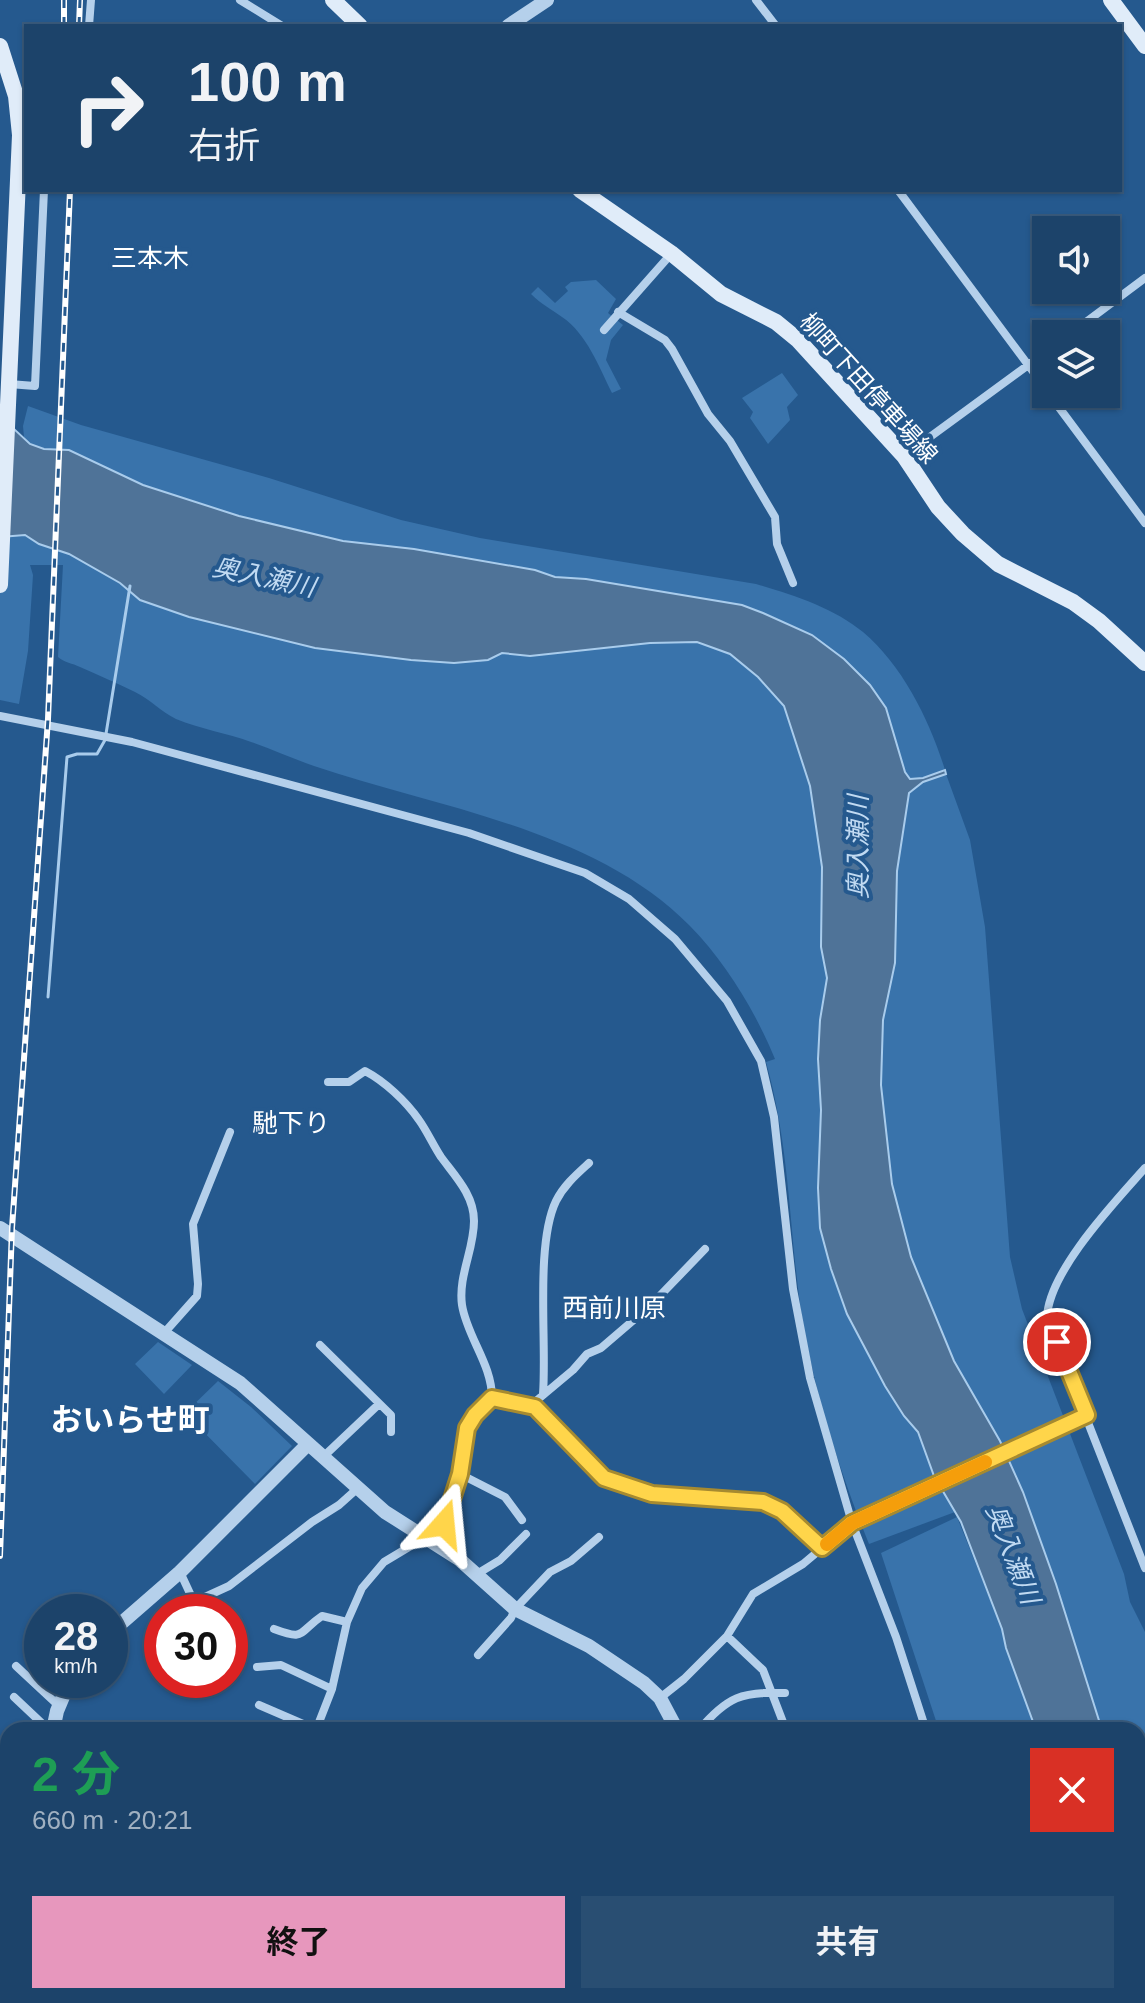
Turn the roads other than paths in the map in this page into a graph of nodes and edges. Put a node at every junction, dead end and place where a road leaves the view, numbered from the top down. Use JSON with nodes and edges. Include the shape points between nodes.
{"nodes":[{"id":1,"x":91,"y":0,"type":"edge"},
{"id":2,"x":240,"y":0,"type":"edge"},
{"id":3,"x":333,"y":0,"type":"edge"},
{"id":4,"x":547,"y":0,"type":"edge"},
{"id":5,"x":756,"y":0,"type":"edge"},
{"id":6,"x":1111,"y":0,"type":"edge"},
{"id":7,"x":266,"y":16,"type":"junction"},
{"id":8,"x":89,"y":24,"type":"edge"},
{"id":9,"x":262,"y":24,"type":"edge"},
{"id":10,"x":279,"y":24,"type":"edge"},
{"id":11,"x":358,"y":24,"type":"edge"},
{"id":12,"x":511,"y":24,"type":"edge"},
{"id":13,"x":774,"y":24,"type":"edge"},
{"id":14,"x":0,"y":46,"type":"edge"},
{"id":15,"x":1145,"y":46,"type":"edge"},
{"id":16,"x":21,"y":96,"type":"edge"},
{"id":17,"x":44,"y":192,"type":"edge"},
{"id":18,"x":583,"y":192,"type":"edge"},
{"id":19,"x":899,"y":192,"type":"edge"},
{"id":20,"x":671,"y":253,"type":"junction"},
{"id":21,"x":1145,"y":278,"type":"edge"},
{"id":22,"x":618,"y":312,"type":"junction"},
{"id":23,"x":1089,"y":320,"type":"edge"},
{"id":24,"x":604,"y":330,"type":"dead end"},
{"id":25,"x":1032,"y":362,"type":"edge"},
{"id":26,"x":1028,"y":365,"type":"junction"},
{"id":27,"x":1032,"y":370,"type":"edge"},
{"id":28,"x":6,"y":382,"type":"edge"},
{"id":29,"x":1060,"y":408,"type":"edge"},
{"id":30,"x":904,"y":456,"type":"junction"},
{"id":31,"x":1145,"y":523,"type":"edge"},
{"id":32,"x":793,"y":583,"type":"dead end"},
{"id":33,"x":0,"y":585,"type":"edge"},
{"id":34,"x":1145,"y":663,"type":"edge"},
{"id":35,"x":0,"y":716,"type":"edge"},
{"id":36,"x":328,"y":1082,"type":"dead end"},
{"id":37,"x":230,"y":1132,"type":"dead end"},
{"id":38,"x":589,"y":1163,"type":"dead end"},
{"id":39,"x":1145,"y":1168,"type":"edge"},
{"id":40,"x":0,"y":1228,"type":"edge"},
{"id":41,"x":705,"y":1249,"type":"dead end"},
{"id":42,"x":165,"y":1332,"type":"junction"},
{"id":43,"x":320,"y":1345,"type":"dead end"},
{"id":44,"x":543,"y":1394,"type":"junction"},
{"id":45,"x":492,"y":1398,"type":"junction"},
{"id":46,"x":379,"y":1404,"type":"junction"},
{"id":47,"x":530,"y":1406,"type":"junction"},
{"id":48,"x":1083,"y":1417,"type":"junction"},
{"id":49,"x":391,"y":1432,"type":"dead end"},
{"id":50,"x":308,"y":1444,"type":"junction"},
{"id":51,"x":323,"y":1457,"type":"junction"},
{"id":52,"x":460,"y":1474,"type":"junction"},
{"id":53,"x":358,"y":1488,"type":"junction"},
{"id":54,"x":522,"y":1520,"type":"dead end"},
{"id":55,"x":854,"y":1522,"type":"junction"},
{"id":56,"x":526,"y":1534,"type":"dead end"},
{"id":57,"x":599,"y":1537,"type":"dead end"},
{"id":58,"x":424,"y":1538,"type":"junction"},
{"id":59,"x":438,"y":1546,"type":"junction"},
{"id":60,"x":822,"y":1548,"type":"junction"},
{"id":61,"x":1145,"y":1568,"type":"edge"},
{"id":62,"x":180,"y":1572,"type":"junction"},
{"id":63,"x":477,"y":1574,"type":"junction"},
{"id":64,"x":515,"y":1609,"type":"junction"},
{"id":65,"x":128,"y":1617,"type":"edge"},
{"id":66,"x":347,"y":1622,"type":"junction"},
{"id":67,"x":274,"y":1629,"type":"dead end"},
{"id":68,"x":727,"y":1636,"type":"junction"},
{"id":69,"x":478,"y":1655,"type":"dead end"},
{"id":70,"x":16,"y":1666,"type":"dead end"},
{"id":71,"x":257,"y":1667,"type":"dead end"},
{"id":72,"x":332,"y":1689,"type":"junction"},
{"id":73,"x":771,"y":1692,"type":"junction"},
{"id":74,"x":785,"y":1693,"type":"dead end"},
{"id":75,"x":14,"y":1697,"type":"dead end"},
{"id":76,"x":62,"y":1698,"type":"edge"},
{"id":77,"x":660,"y":1698,"type":"junction"},
{"id":78,"x":259,"y":1705,"type":"dead end"},
{"id":79,"x":59,"y":1706,"type":"junction"},
{"id":80,"x":42,"y":1722,"type":"edge"},
{"id":81,"x":54,"y":1722,"type":"edge"},
{"id":82,"x":298,"y":1722,"type":"edge"},
{"id":83,"x":319,"y":1722,"type":"edge"},
{"id":84,"x":673,"y":1722,"type":"edge"},
{"id":85,"x":705,"y":1722,"type":"edge"},
{"id":86,"x":783,"y":1722,"type":"edge"},
{"id":87,"x":923,"y":1722,"type":"edge"}],
"edges":[{"from":1,"to":8,"type":"street"},
{"from":2,"to":7,"type":"street"},
{"from":3,"to":11,"type":"main road"},
{"from":4,"to":12,"type":"street"},
{"from":5,"to":13,"type":"street"},
{"from":6,"to":15,"type":"main road"},
{"from":7,"to":9,"type":"street"},
{"from":7,"to":10,"type":"street"},
{"from":14,"to":16,"type":"main road"},
{"from":16,"to":28,"type":"main road"},
{"from":17,"to":28,"type":"street","via":[[35,386]]},
{"from":18,"to":20,"type":"main road","name":"柳町下田停車場線"},
{"from":19,"to":26,"type":"street"},
{"from":20,"to":22,"type":"street"},
{"from":20,"to":30,"type":"main road","name":"柳町下田停車場線","via":[[721,294],[776,322],[798,340]]},
{"from":21,"to":23,"type":"street"},
{"from":22,"to":24,"type":"street"},
{"from":22,"to":32,"type":"street","via":[[672,349],[775,517],[777,544]]},
{"from":25,"to":26,"type":"street"},
{"from":26,"to":27,"type":"street"},
{"from":26,"to":30,"type":"street"},
{"from":28,"to":33,"type":"main road"},
{"from":29,"to":31,"type":"street"},
{"from":30,"to":34,"type":"main road","name":"柳町下田停車場線","via":[[963,534],[998,564],[1073,602]]},
{"from":35,"to":55,"type":"street","via":[[145,746],[469,833],[585,873],[629,899],[675,939],[727,1001],[761,1061],[774,1117],[793,1289],[810,1378]]},
{"from":36,"to":45,"type":"street","via":[[349,1082],[365,1071],[378,1078],[418,1118],[466,1190],[474,1219],[462,1309],[488,1373]]},
{"from":37,"to":42,"type":"street","via":[[193,1224],[197,1296]]},
{"from":38,"to":44,"type":"street","via":[[569,1181],[549,1217]]},
{"from":39,"to":48,"type":"street","via":[[1093,1226],[1047,1306]]},
{"from":40,"to":42,"type":"street"},
{"from":41,"to":44,"type":"street","via":[[650,1306]]},
{"from":42,"to":50,"type":"street","via":[[240,1383]]},
{"from":43,"to":46,"type":"street"},
{"from":44,"to":47,"type":"street"},
{"from":45,"to":47,"type":"street"},
{"from":45,"to":52,"type":"street","via":[[467,1428]]},
{"from":46,"to":49,"type":"street","via":[[393,1419]]},
{"from":46,"to":51,"type":"street"},
{"from":47,"to":60,"type":"street","via":[[604,1478],[652,1494],[763,1502],[782,1511]]},
{"from":48,"to":55,"type":"street"},
{"from":48,"to":61,"type":"street"},
{"from":50,"to":51,"type":"street"},
{"from":50,"to":62,"type":"street"},
{"from":51,"to":53,"type":"street"},
{"from":52,"to":54,"type":"street","via":[[505,1497]]},
{"from":52,"to":59,"type":"street"},
{"from":53,"to":58,"type":"street"},
{"from":53,"to":62,"type":"street","via":[[260,1565],[206,1598],[194,1602]]},
{"from":55,"to":60,"type":"street"},
{"from":55,"to":87,"type":"street"},
{"from":56,"to":63,"type":"street"},
{"from":57,"to":64,"type":"street","via":[[550,1572]]},
{"from":58,"to":59,"type":"street"},
{"from":58,"to":66,"type":"street","via":[[376,1569]]},
{"from":59,"to":63,"type":"street"},
{"from":60,"to":68,"type":"street","via":[[753,1594]]},
{"from":62,"to":65,"type":"street"},
{"from":63,"to":64,"type":"street"},
{"from":64,"to":69,"type":"street"},
{"from":64,"to":77,"type":"street","via":[[589,1646]]},
{"from":66,"to":67,"type":"street","via":[[322,1616],[295,1637]]},
{"from":66,"to":72,"type":"street"},
{"from":68,"to":73,"type":"street","via":[[758,1664]]},
{"from":68,"to":77,"type":"street"},
{"from":70,"to":79,"type":"street"},
{"from":71,"to":72,"type":"street","via":[[281,1665]]},
{"from":72,"to":83,"type":"street"},
{"from":73,"to":74,"type":"street"},
{"from":73,"to":85,"type":"street","via":[[730,1700]]},
{"from":73,"to":86,"type":"street"},
{"from":75,"to":80,"type":"street"},
{"from":76,"to":79,"type":"street"},
{"from":77,"to":84,"type":"street"},
{"from":78,"to":82,"type":"street"},
{"from":79,"to":81,"type":"street"}]}
